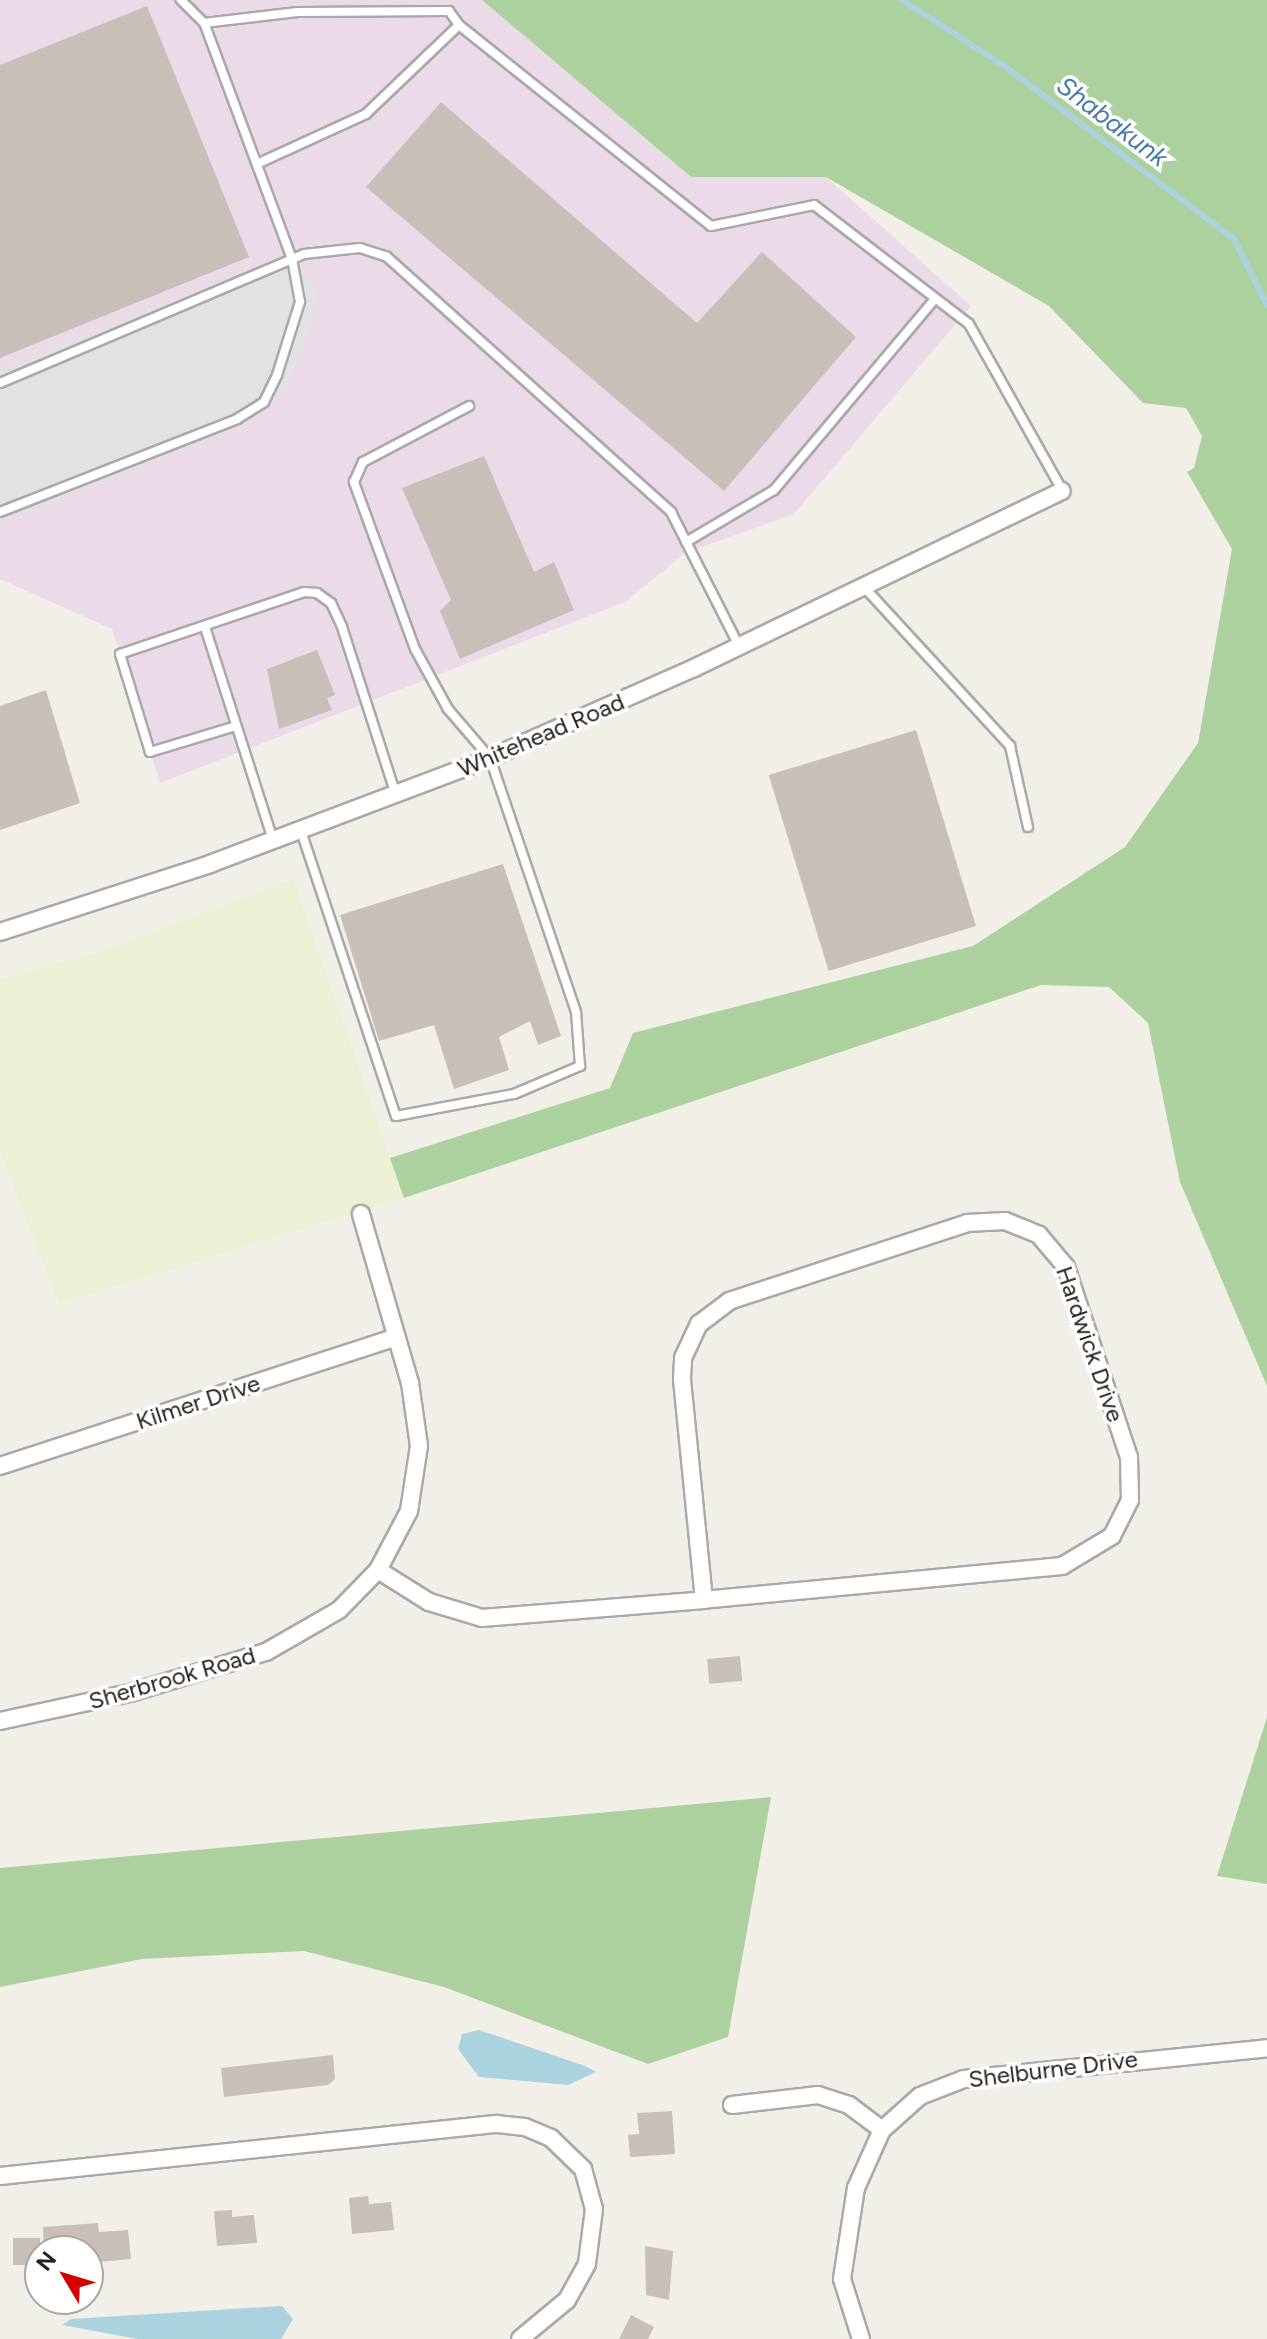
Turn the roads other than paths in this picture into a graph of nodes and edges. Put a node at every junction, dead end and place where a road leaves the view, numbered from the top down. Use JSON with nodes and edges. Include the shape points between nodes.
{"nodes":[{"id":1,"x":181,"y":0,"type":"edge"},
{"id":2,"x":204,"y":23,"type":"junction"},
{"id":3,"x":459,"y":25,"type":"junction"},
{"id":4,"x":257,"y":164,"type":"junction"},
{"id":5,"x":292,"y":259,"type":"junction"},
{"id":6,"x":935,"y":299,"type":"junction"},
{"id":7,"x":0,"y":383,"type":"edge"},
{"id":8,"x":469,"y":406,"type":"dead end"},
{"id":9,"x":1062,"y":491,"type":"joint"},
{"id":10,"x":0,"y":512,"type":"edge"},
{"id":11,"x":686,"y":542,"type":"junction"},
{"id":12,"x":864,"y":587,"type":"junction"},
{"id":13,"x":205,"y":627,"type":"junction"},
{"id":14,"x":740,"y":647,"type":"junction"},
{"id":15,"x":236,"y":726,"type":"junction"},
{"id":16,"x":490,"y":758,"type":"junction"},
{"id":17,"x":396,"y":795,"type":"junction"},
{"id":18,"x":1028,"y":827,"type":"dead end"},
{"id":19,"x":301,"y":831,"type":"junction"},
{"id":20,"x":274,"y":841,"type":"junction"},
{"id":21,"x":0,"y":932,"type":"edge"},
{"id":22,"x":361,"y":1214,"type":"dead end"},
{"id":23,"x":397,"y":1337,"type":"junction"},
{"id":24,"x":0,"y":1466,"type":"edge"},
{"id":25,"x":378,"y":1570,"type":"junction"},
{"id":26,"x":704,"y":1600,"type":"junction"},
{"id":27,"x":0,"y":1721,"type":"edge"},
{"id":28,"x":1267,"y":2048,"type":"edge"},
{"id":29,"x":732,"y":2105,"type":"dead end"},
{"id":30,"x":882,"y":2130,"type":"junction"},
{"id":31,"x":0,"y":2176,"type":"edge"},
{"id":32,"x":520,"y":2339,"type":"edge"},
{"id":33,"x":861,"y":2339,"type":"edge"}],
"edges":[{"from":1,"to":2,"type":"lane"},
{"from":2,"to":3,"type":"lane","via":[[297,12],[449,11]]},
{"from":2,"to":4,"type":"lane"},
{"from":3,"to":4,"type":"lane","via":[[366,114]]},
{"from":3,"to":6,"type":"lane","via":[[711,226],[814,205]]},
{"from":4,"to":5,"type":"lane"},
{"from":5,"to":7,"type":"lane"},
{"from":5,"to":10,"type":"lane","via":[[300,302],[264,402]]},
{"from":5,"to":11,"type":"lane","via":[[346,248],[387,257],[671,512]]},
{"from":6,"to":9,"type":"lane","via":[[969,324],[991,356]]},
{"from":6,"to":11,"type":"lane","via":[[774,490]]},
{"from":8,"to":16,"type":"lane","via":[[363,462],[354,482],[415,649],[448,709]]},
{"from":9,"to":12,"type":"street","name":"Whitehead Road"},
{"from":11,"to":14,"type":"lane"},
{"from":12,"to":14,"type":"street","name":"Whitehead Road"},
{"from":12,"to":18,"type":"lane","via":[[1010,746]]},
{"from":13,"to":15,"type":"lane"},
{"from":13,"to":15,"type":"lane","via":[[120,654],[150,752]]},
{"from":13,"to":17,"type":"lane","via":[[304,592],[331,603],[364,684],[378,755]]},
{"from":14,"to":16,"type":"street","name":"Whitehead Road"},
{"from":15,"to":20,"type":"lane"},
{"from":16,"to":17,"type":"street","name":"Whitehead Road"},
{"from":16,"to":19,"type":"lane","via":[[576,1012],[580,1066],[514,1094],[396,1116]]},
{"from":17,"to":19,"type":"street","name":"Whitehead Road"},
{"from":19,"to":20,"type":"street","name":"Whitehead Road"},
{"from":20,"to":21,"type":"street","name":"Whitehead Road"},
{"from":22,"to":23,"type":"street","name":"Sherbrook Road"},
{"from":23,"to":24,"type":"street","name":"Kilmer Drive"},
{"from":23,"to":25,"type":"street","name":"Sherbrook Road","via":[[419,1446],[409,1511]]},
{"from":25,"to":26,"type":"street","name":"Hardwick Drive","via":[[429,1602],[482,1618]]},
{"from":25,"to":27,"type":"street","name":"Sherbrook Road","via":[[339,1610],[266,1652],[130,1693]]},
{"from":26,"to":26,"type":"street","name":"Hardwick Drive","via":[[1062,1566],[1112,1536],[1130,1500],[1129,1457],[1066,1267],[1054,1249],[1022,1226],[967,1223],[729,1301],[699,1324],[683,1358],[682,1379]]},
{"from":28,"to":30,"type":"street","name":"Shelburne Drive","via":[[964,2079],[920,2096]]},
{"from":29,"to":30,"type":"street","via":[[827,2097]]},
{"from":30,"to":33,"type":"street","name":"Shelburne Drive","via":[[860,2172],[842,2279]]},
{"from":31,"to":32,"type":"street","via":[[497,2124],[525,2127],[551,2138],[583,2169],[593,2235],[587,2264],[567,2300]]}]}
